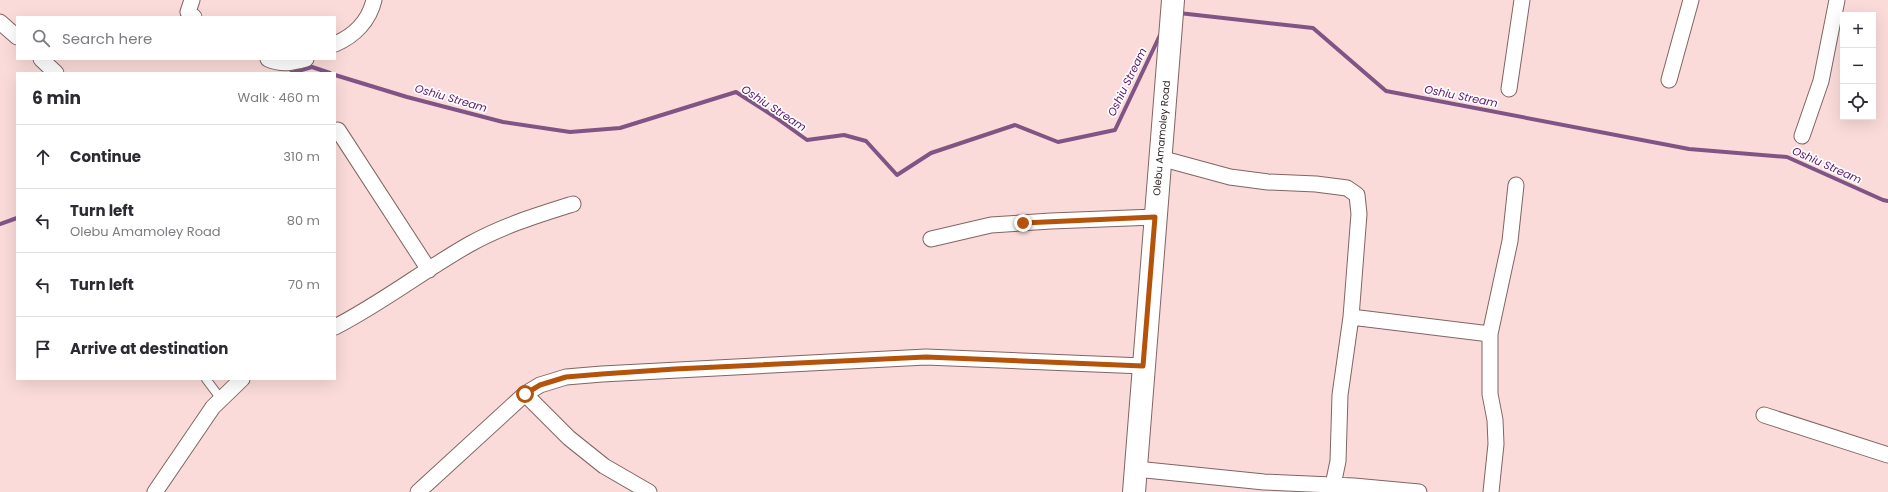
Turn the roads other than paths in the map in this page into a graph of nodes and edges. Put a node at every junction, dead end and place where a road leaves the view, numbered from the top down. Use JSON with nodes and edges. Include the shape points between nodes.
{"nodes":[{"id":1,"x":192,"y":0,"type":"edge"},
{"id":2,"x":374,"y":0,"type":"edge"},
{"id":3,"x":1174,"y":0,"type":"edge"},
{"id":4,"x":1522,"y":0,"type":"edge"},
{"id":5,"x":1691,"y":0,"type":"edge"},
{"id":6,"x":1837,"y":0,"type":"edge"},
{"id":7,"x":193,"y":16,"type":"edge"},
{"id":8,"x":0,"y":22,"type":"edge"},
{"id":9,"x":16,"y":36,"type":"edge"},
{"id":10,"x":336,"y":44,"type":"edge"},
{"id":11,"x":42,"y":60,"type":"edge"},
{"id":12,"x":270,"y":60,"type":"edge"},
{"id":13,"x":302,"y":60,"type":"edge"},
{"id":14,"x":55,"y":72,"type":"edge"},
{"id":15,"x":1669,"y":80,"type":"dead end"},
{"id":16,"x":1509,"y":89,"type":"dead end"},
{"id":17,"x":338,"y":130,"type":"dead end"},
{"id":18,"x":1802,"y":136,"type":"dead end"},
{"id":19,"x":1160,"y":158,"type":"junction"},
{"id":20,"x":1516,"y":185,"type":"dead end"},
{"id":21,"x":572,"y":204,"type":"dead end"},
{"id":22,"x":1155,"y":217,"type":"junction"},
{"id":23,"x":931,"y":239,"type":"dead end"},
{"id":24,"x":429,"y":270,"type":"junction"},
{"id":25,"x":1351,"y":317,"type":"junction"},
{"id":26,"x":336,"y":327,"type":"edge"},
{"id":27,"x":1490,"y":334,"type":"junction"},
{"id":28,"x":1143,"y":366,"type":"junction"},
{"id":29,"x":207,"y":380,"type":"edge"},
{"id":30,"x":241,"y":380,"type":"edge"},
{"id":31,"x":525,"y":394,"type":"junction"},
{"id":32,"x":222,"y":399,"type":"junction"},
{"id":33,"x":1764,"y":415,"type":"dead end"},
{"id":34,"x":1888,"y":455,"type":"edge"},
{"id":35,"x":1136,"y":469,"type":"junction"},
{"id":36,"x":1333,"y":485,"type":"junction"},
{"id":37,"x":1265,"y":487,"type":"edge"},
{"id":38,"x":1376,"y":490,"type":"edge"},
{"id":39,"x":155,"y":492,"type":"edge"},
{"id":40,"x":418,"y":492,"type":"edge"},
{"id":41,"x":649,"y":492,"type":"edge"},
{"id":42,"x":1134,"y":492,"type":"edge"},
{"id":43,"x":1419,"y":492,"type":"edge"},
{"id":44,"x":1491,"y":492,"type":"edge"}],
"edges":[{"from":1,"to":7,"type":"street","via":[[188,12]]},
{"from":2,"to":10,"type":"street","via":[[361,27]]},
{"from":3,"to":19,"type":"street","name":"Olebu Amamoley Road"},
{"from":4,"to":16,"type":"street"},
{"from":5,"to":15,"type":"street"},
{"from":6,"to":18,"type":"street","via":[[1820,80]]},
{"from":8,"to":9,"type":"street"},
{"from":11,"to":14,"type":"street"},
{"from":12,"to":13,"type":"street","via":[[280,64]]},
{"from":17,"to":24,"type":"street"},
{"from":19,"to":22,"type":"street","name":"Olebu Amamoley Road"},
{"from":19,"to":25,"type":"street","via":[[1230,177],[1347,188],[1357,195],[1359,214]]},
{"from":20,"to":27,"type":"street","via":[[1510,240]]},
{"from":21,"to":24,"type":"street","via":[[523,220],[478,240]]},
{"from":22,"to":23,"type":"street","via":[[991,226]]},
{"from":22,"to":28,"type":"street","name":"Olebu Amamoley Road"},
{"from":24,"to":26,"type":"street","via":[[358,316]]},
{"from":25,"to":27,"type":"street"},
{"from":25,"to":36,"type":"street","via":[[1340,395],[1338,461]]},
{"from":27,"to":44,"type":"street","via":[[1490,394],[1496,444]]},
{"from":28,"to":31,"type":"street","via":[[926,357],[566,377],[540,385]]},
{"from":28,"to":35,"type":"street","name":"Olebu Amamoley Road"},
{"from":29,"to":32,"type":"lane"},
{"from":30,"to":32,"type":"street"},
{"from":31,"to":40,"type":"street"},
{"from":31,"to":41,"type":"street","via":[[569,438],[604,466]]},
{"from":32,"to":39,"type":"street","via":[[213,407],[187,443]]},
{"from":33,"to":34,"type":"street"},
{"from":35,"to":37,"type":"street"},
{"from":35,"to":42,"type":"street","name":"Olebu Amamoley Road"},
{"from":36,"to":37,"type":"street"},
{"from":36,"to":38,"type":"street"},
{"from":38,"to":43,"type":"street"}]}
